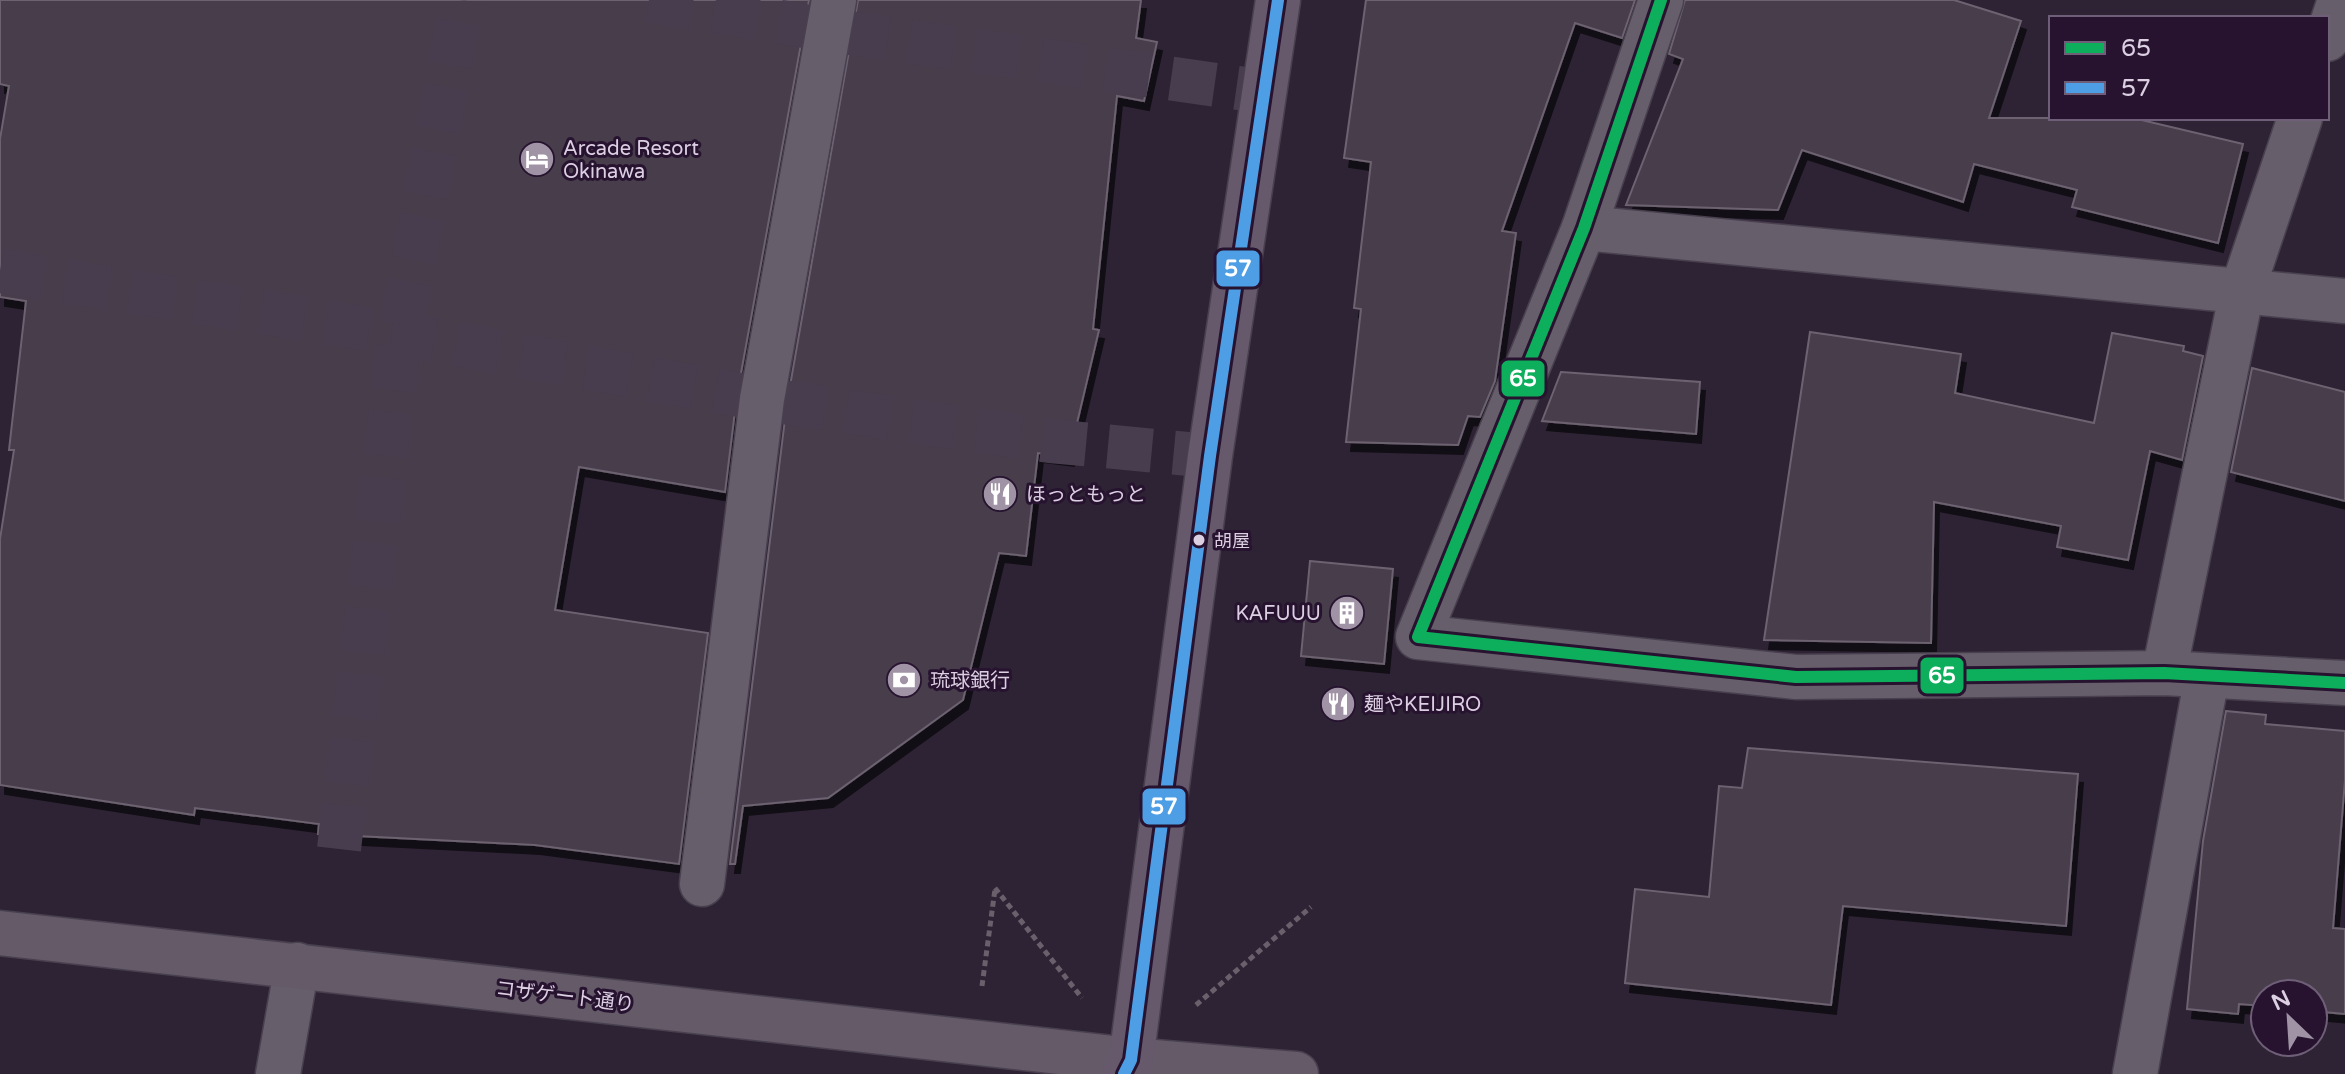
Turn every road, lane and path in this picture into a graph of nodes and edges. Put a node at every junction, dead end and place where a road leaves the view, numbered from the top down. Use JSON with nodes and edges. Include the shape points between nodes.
{"nodes":[{"id":1,"x":834,"y":0,"type":"edge"},
{"id":2,"x":1278,"y":0,"type":"edge"},
{"id":3,"x":1661,"y":0,"type":"edge"},
{"id":4,"x":2340,"y":0,"type":"edge"},
{"id":5,"x":2329,"y":33,"type":"edge"},
{"id":6,"x":2299,"y":120,"type":"edge"},
{"id":7,"x":1584,"y":228,"type":"junction"},
{"id":8,"x":2242,"y":291,"type":"junction"},
{"id":9,"x":2345,"y":301,"type":"edge"},
{"id":10,"x":2164,"y":673,"type":"junction"},
{"id":11,"x":2207,"y":676,"type":"junction"},
{"id":12,"x":2345,"y":683,"type":"edge"},
{"id":13,"x":702,"y":884,"type":"dead end"},
{"id":14,"x":1311,"y":907,"type":"dead end"},
{"id":15,"x":0,"y":933,"type":"edge"},
{"id":16,"x":297,"y":965,"type":"junction"},
{"id":17,"x":975,"y":1042,"type":"junction"},
{"id":18,"x":1130,"y":1069,"type":"edge"},
{"id":19,"x":278,"y":1074,"type":"edge"},
{"id":20,"x":1296,"y":1074,"type":"edge"},
{"id":21,"x":2135,"y":1074,"type":"edge"}],
"edges":[{"from":1,"to":13,"type":"street","via":[[762,399]]},
{"from":2,"to":18,"type":"highway","via":[[1210,456]]},
{"from":3,"to":7,"type":"street"},
{"from":4,"to":5,"type":"street"},
{"from":6,"to":8,"type":"street"},
{"from":7,"to":8,"type":"street"},
{"from":7,"to":10,"type":"street","via":[[1418,637],[1796,677]]},
{"from":8,"to":9,"type":"street"},
{"from":8,"to":10,"type":"street"},
{"from":10,"to":11,"type":"street"},
{"from":11,"to":12,"type":"street"},
{"from":11,"to":21,"type":"street"},
{"from":14,"to":18,"type":"path"},
{"from":15,"to":16,"type":"main road","name":"コザゲート通り"},
{"from":16,"to":17,"type":"main road","name":"コザゲート通り"},
{"from":16,"to":19,"type":"street"},
{"from":17,"to":18,"type":"main road","name":"コザゲート通り"},
{"from":17,"to":18,"type":"path","via":[[995,888]]},
{"from":18,"to":20,"type":"main road","name":"コザゲート通り"}]}
